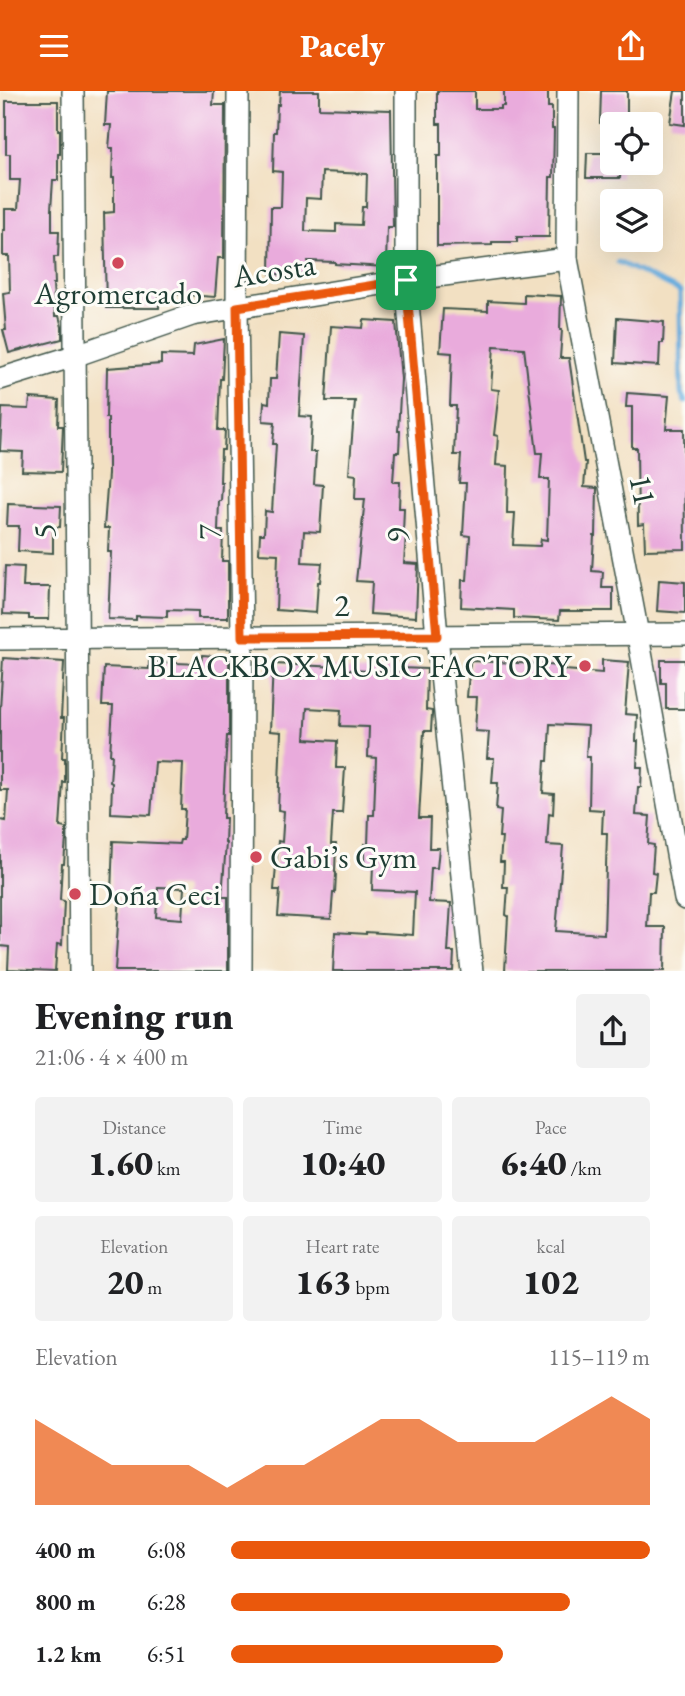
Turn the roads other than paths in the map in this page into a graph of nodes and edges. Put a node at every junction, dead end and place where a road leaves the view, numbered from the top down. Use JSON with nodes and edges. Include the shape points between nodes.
{"nodes":[{"id":1,"x":73,"y":91,"type":"edge"},
{"id":2,"x":238,"y":91,"type":"edge"},
{"id":3,"x":406,"y":91,"type":"edge"},
{"id":4,"x":568,"y":91,"type":"edge"},
{"id":5,"x":567,"y":259,"type":"junction"},
{"id":6,"x":406,"y":280,"type":"junction"},
{"id":7,"x":237,"y":307,"type":"junction"},
{"id":8,"x":74,"y":356,"type":"junction"},
{"id":9,"x":0,"y":379,"type":"edge"},
{"id":10,"x":685,"y":634,"type":"edge"},
{"id":11,"x":638,"y":635,"type":"junction"},
{"id":12,"x":437,"y":636,"type":"junction"},
{"id":13,"x":242,"y":637,"type":"junction"},
{"id":14,"x":76,"y":638,"type":"junction"},
{"id":15,"x":0,"y":639,"type":"edge"},
{"id":16,"x":678,"y":818,"type":"edge"},
{"id":17,"x":685,"y":899,"type":"edge"},
{"id":18,"x":80,"y":971,"type":"edge"},
{"id":19,"x":241,"y":971,"type":"edge"},
{"id":20,"x":472,"y":971,"type":"edge"}],
"edges":[{"from":1,"to":8,"type":"street","name":"5"},
{"from":2,"to":7,"type":"street","name":"7"},
{"from":3,"to":6,"type":"street","name":"9"},
{"from":4,"to":5,"type":"street","name":"11"},
{"from":5,"to":6,"type":"street","name":"Acosta"},
{"from":5,"to":11,"type":"street","name":"11"},
{"from":6,"to":7,"type":"street","name":"Acosta"},
{"from":6,"to":12,"type":"street","name":"9"},
{"from":7,"to":8,"type":"street","name":"Acosta","via":[[192,314]]},
{"from":7,"to":13,"type":"street","name":"7"},
{"from":8,"to":9,"type":"street","name":"Acosta"},
{"from":8,"to":14,"type":"street","name":"5"},
{"from":10,"to":11,"type":"street","name":"2"},
{"from":11,"to":12,"type":"street","name":"2"},
{"from":11,"to":16,"type":"street","name":"11"},
{"from":12,"to":13,"type":"street","name":"2"},
{"from":12,"to":20,"type":"street","name":"9"},
{"from":13,"to":14,"type":"street","name":"2"},
{"from":13,"to":19,"type":"street","name":"7"},
{"from":14,"to":15,"type":"street","name":"2"},
{"from":14,"to":18,"type":"street","name":"5"},
{"from":16,"to":17,"type":"street","name":"11"}]}
